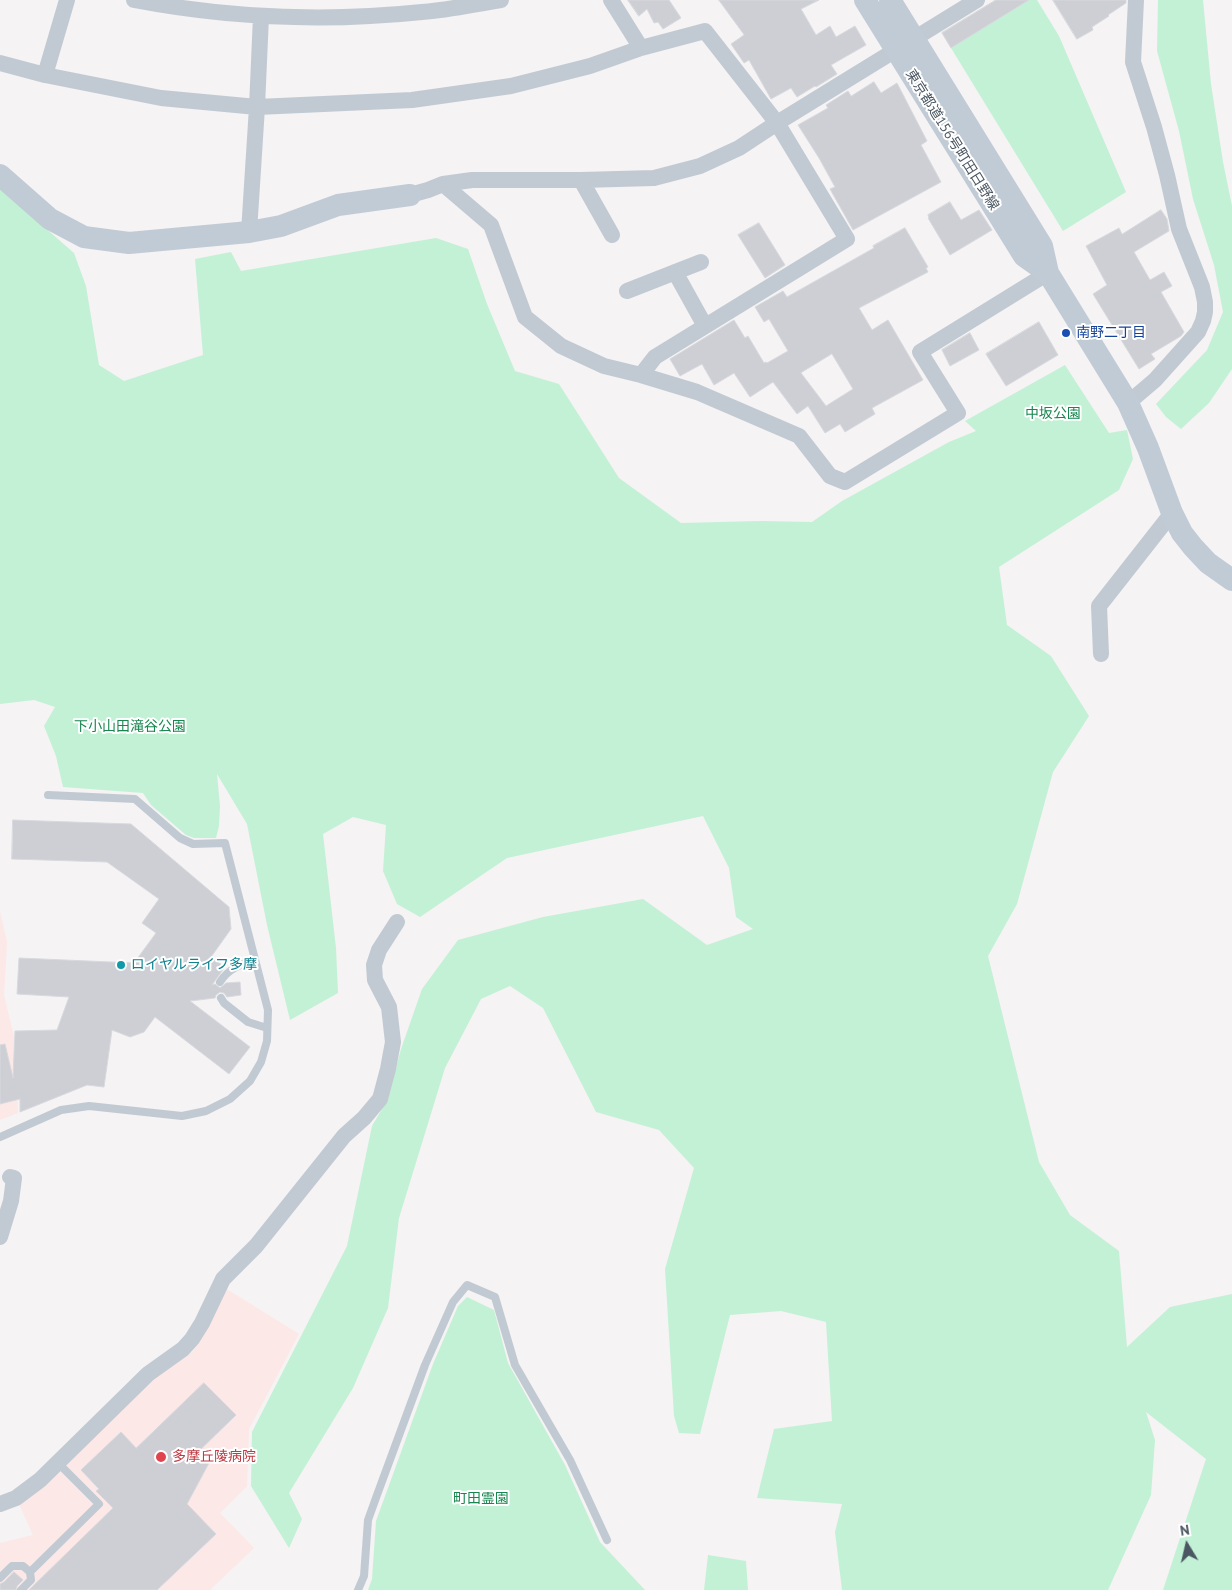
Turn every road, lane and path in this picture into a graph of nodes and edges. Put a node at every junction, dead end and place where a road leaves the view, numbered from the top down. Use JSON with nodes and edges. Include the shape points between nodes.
{"nodes":[{"id":1,"x":67,"y":0,"type":"edge"},
{"id":2,"x":134,"y":0,"type":"edge"},
{"id":3,"x":501,"y":0,"type":"edge"},
{"id":4,"x":611,"y":0,"type":"edge"},
{"id":5,"x":865,"y":0,"type":"edge"},
{"id":6,"x":890,"y":0,"type":"edge"},
{"id":7,"x":977,"y":0,"type":"edge"},
{"id":8,"x":1136,"y":0,"type":"edge"},
{"id":9,"x":260,"y":16,"type":"junction"},
{"id":10,"x":905,"y":44,"type":"junction"},
{"id":11,"x":641,"y":48,"type":"junction"},
{"id":12,"x":0,"y":63,"type":"edge"},
{"id":13,"x":45,"y":75,"type":"junction"},
{"id":14,"x":257,"y":107,"type":"junction"},
{"id":15,"x":777,"y":123,"type":"junction"},
{"id":16,"x":0,"y":175,"type":"edge"},
{"id":17,"x":581,"y":180,"type":"junction"},
{"id":18,"x":443,"y":184,"type":"junction"},
{"id":19,"x":410,"y":195,"type":"joint"},
{"id":20,"x":249,"y":232,"type":"junction"},
{"id":21,"x":612,"y":235,"type":"dead end"},
{"id":22,"x":701,"y":262,"type":"dead end"},
{"id":23,"x":675,"y":272,"type":"junction"},
{"id":24,"x":1048,"y":273,"type":"junction"},
{"id":25,"x":627,"y":291,"type":"dead end"},
{"id":26,"x":705,"y":326,"type":"junction"},
{"id":27,"x":641,"y":375,"type":"junction"},
{"id":28,"x":1132,"y":411,"type":"junction"},
{"id":29,"x":1172,"y":513,"type":"junction"},
{"id":30,"x":1232,"y":580,"type":"edge"},
{"id":31,"x":1101,"y":654,"type":"dead end"},
{"id":32,"x":48,"y":795,"type":"dead end"},
{"id":33,"x":397,"y":922,"type":"dead end"},
{"id":34,"x":255,"y":960,"type":"junction"},
{"id":35,"x":220,"y":982,"type":"dead end"},
{"id":36,"x":221,"y":998,"type":"dead end"},
{"id":37,"x":267,"y":1028,"type":"junction"},
{"id":38,"x":0,"y":1137,"type":"edge"},
{"id":39,"x":10,"y":1178,"type":"dead end"},
{"id":40,"x":0,"y":1236,"type":"edge"},
{"id":41,"x":58,"y":1463,"type":"junction"},
{"id":42,"x":0,"y":1504,"type":"edge"},
{"id":43,"x":607,"y":1540,"type":"dead end"},
{"id":44,"x":30,"y":1572,"type":"junction"},
{"id":45,"x":0,"y":1578,"type":"edge"},
{"id":46,"x":21,"y":1590,"type":"edge"},
{"id":47,"x":358,"y":1590,"type":"edge"}],
"edges":[{"from":1,"to":13,"type":"street"},
{"from":2,"to":9,"type":"street","via":[[177,8]]},
{"from":3,"to":9,"type":"street","via":[[423,12],[349,18]]},
{"from":4,"to":11,"type":"street"},
{"from":5,"to":10,"type":"street","name":"東京都道156号町田日野線"},
{"from":6,"to":10,"type":"street","name":"東京都道156号町田日野線"},
{"from":7,"to":10,"type":"street"},
{"from":8,"to":28,"type":"street","via":[[1133,62],[1179,228],[1202,287],[1205,312],[1198,332]]},
{"from":9,"to":14,"type":"street"},
{"from":10,"to":15,"type":"street"},
{"from":10,"to":24,"type":"street","name":"東京都道156号町田日野線","via":[[1024,256]]},
{"from":11,"to":14,"type":"street","via":[[590,66],[511,86],[412,100]]},
{"from":11,"to":15,"type":"street","via":[[705,31]]},
{"from":12,"to":13,"type":"street"},
{"from":13,"to":14,"type":"street","via":[[161,98]]},
{"from":14,"to":20,"type":"street"},
{"from":15,"to":17,"type":"street","via":[[740,148],[700,166],[654,178]]},
{"from":15,"to":26,"type":"street","via":[[847,239]]},
{"from":16,"to":20,"type":"street","via":[[50,219],[84,237],[129,243]]},
{"from":17,"to":18,"type":"street","via":[[472,180]]},
{"from":17,"to":21,"type":"street"},
{"from":18,"to":19,"type":"street"},
{"from":18,"to":27,"type":"street","via":[[491,225],[525,317],[561,346],[604,366]]},
{"from":19,"to":20,"type":"street","via":[[338,205],[281,226]]},
{"from":22,"to":23,"type":"street"},
{"from":23,"to":25,"type":"street"},
{"from":23,"to":26,"type":"street"},
{"from":24,"to":27,"type":"street","via":[[920,352],[958,413],[845,482],[830,476],[798,436],[697,392]]},
{"from":24,"to":28,"type":"street","name":"東京都道156号町田日野線"},
{"from":26,"to":27,"type":"street","via":[[655,357]]},
{"from":28,"to":29,"type":"street","name":"東京都道156号町田日野線"},
{"from":29,"to":30,"type":"street","name":"東京都道156号町田日野線","via":[[1193,547],[1208,563]]},
{"from":29,"to":31,"type":"street","via":[[1099,606]]},
{"from":32,"to":34,"type":"lane","via":[[135,799],[180,838],[193,844],[225,843]]},
{"from":33,"to":41,"type":"street","via":[[379,950],[374,965],[375,980],[389,1007],[393,1042],[380,1099],[344,1136],[256,1246],[223,1279],[192,1339],[148,1374]]},
{"from":34,"to":35,"type":"lane","via":[[236,966]]},
{"from":34,"to":37,"type":"lane","via":[[268,1010]]},
{"from":36,"to":37,"type":"lane","via":[[248,1022]]},
{"from":37,"to":38,"type":"lane","via":[[261,1062],[250,1081],[230,1099],[206,1112],[182,1116],[89,1106],[61,1110]]},
{"from":39,"to":40,"type":"street","via":[[14,1178],[11,1201]]},
{"from":41,"to":42,"type":"street","via":[[28,1490]]},
{"from":41,"to":44,"type":"lane","via":[[99,1504]]},
{"from":43,"to":47,"type":"lane","via":[[570,1460],[515,1365],[495,1297],[467,1285],[453,1302],[425,1365],[368,1520],[364,1576]]},
{"from":44,"to":45,"type":"lane","via":[[23,1566],[12,1566]]},
{"from":44,"to":46,"type":"lane","via":[[32,1580]]}]}
